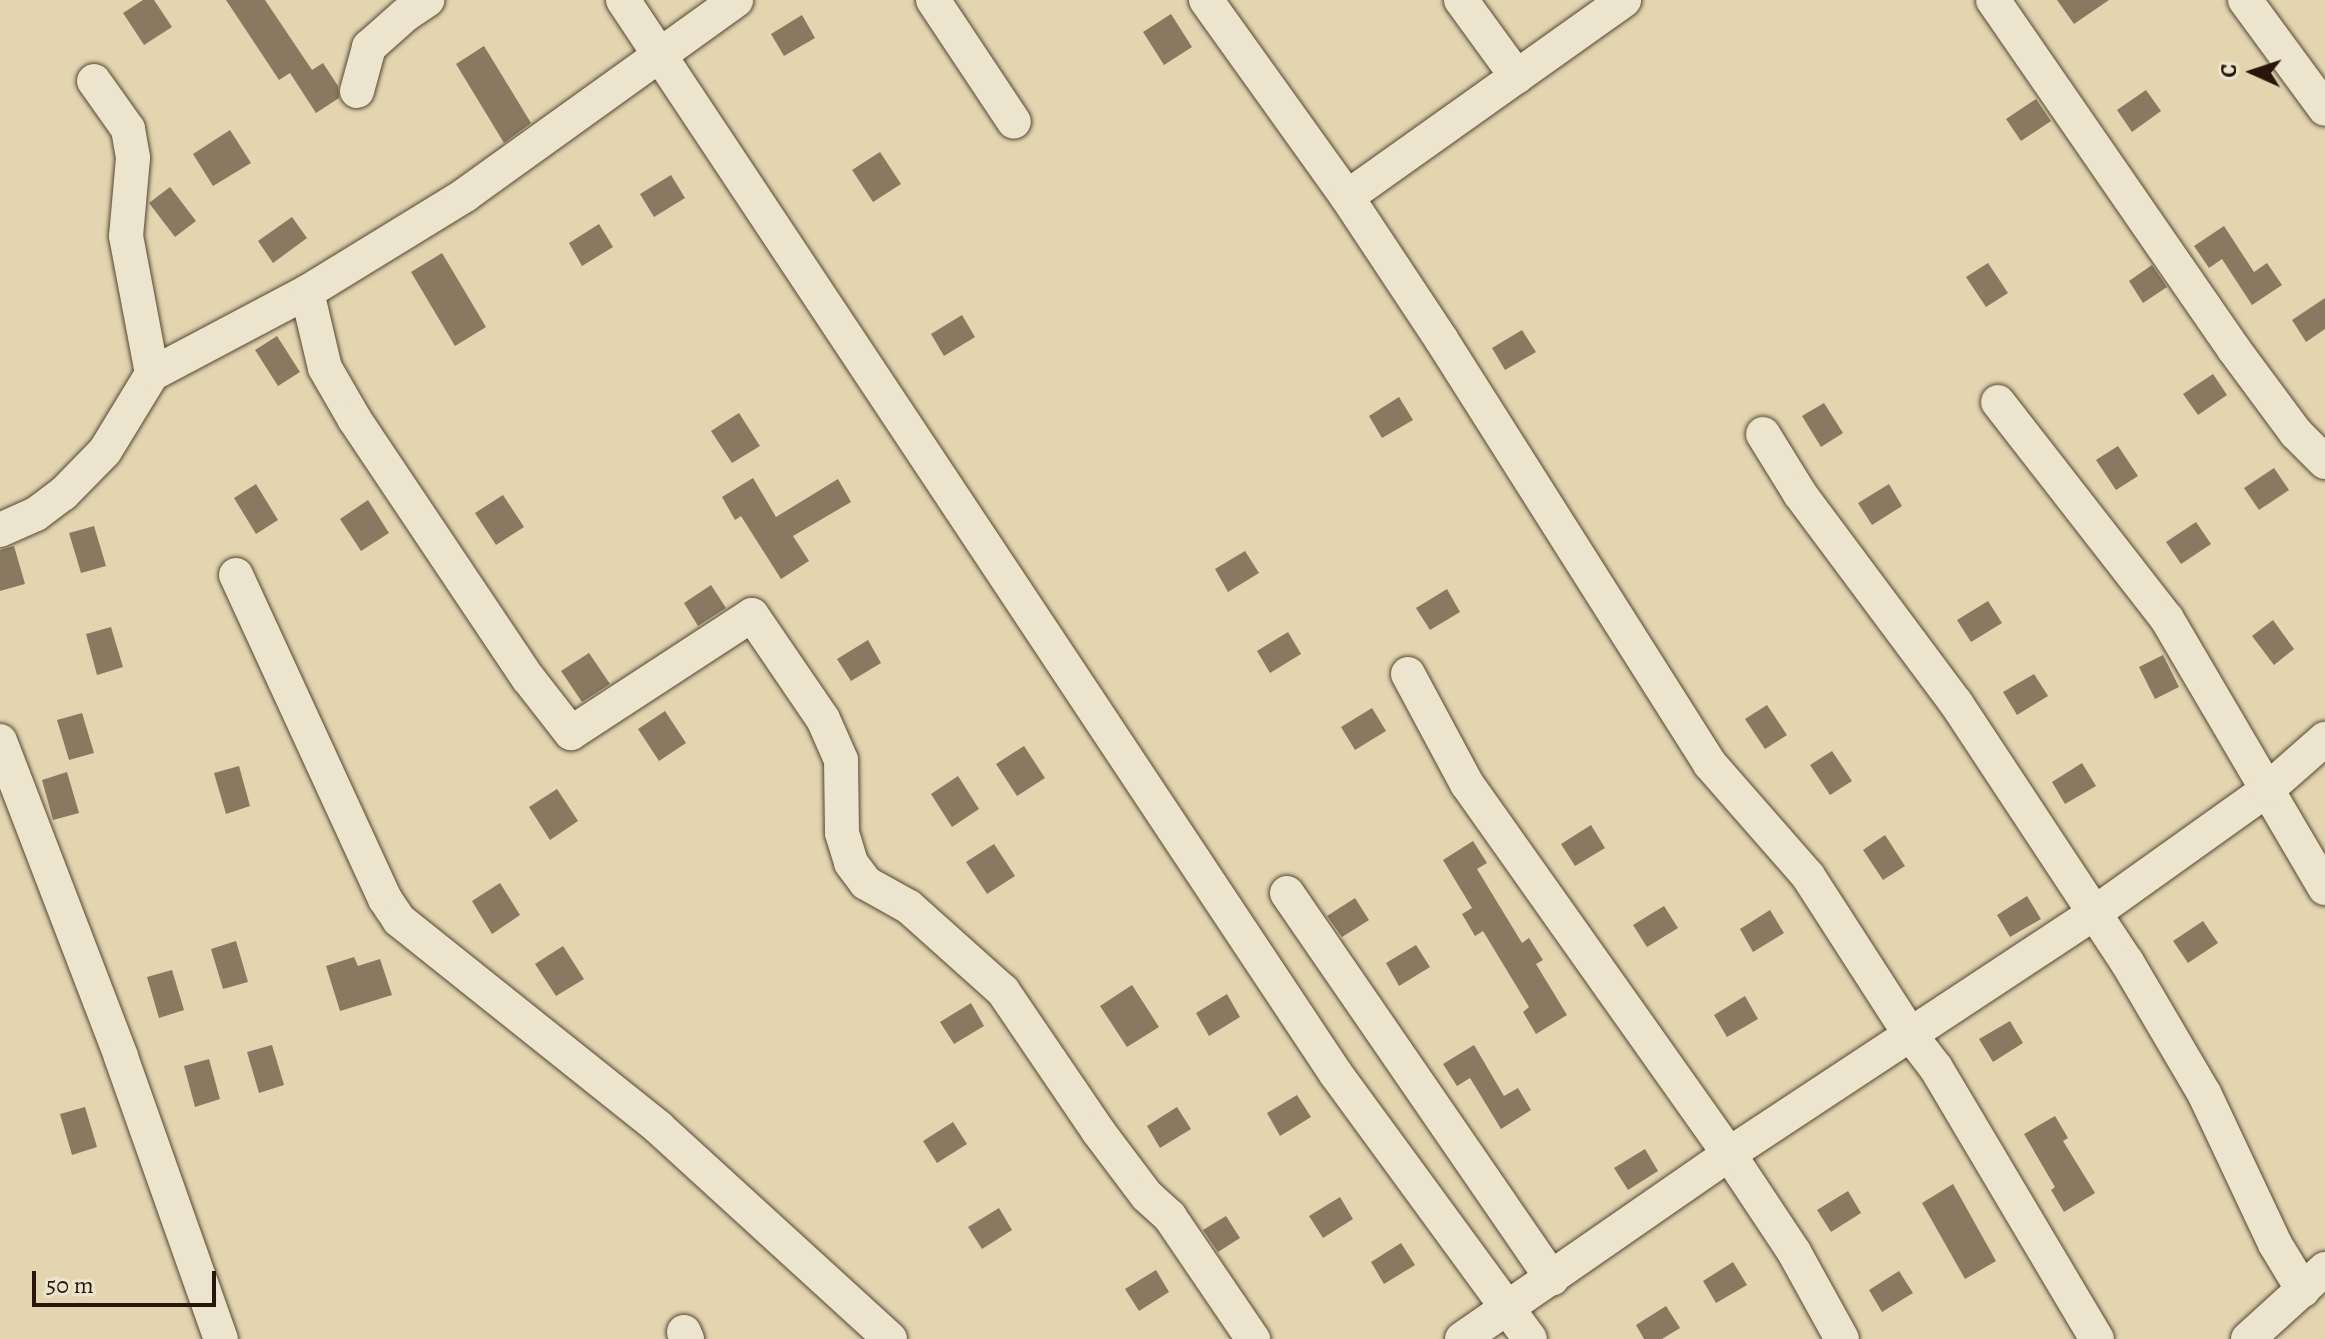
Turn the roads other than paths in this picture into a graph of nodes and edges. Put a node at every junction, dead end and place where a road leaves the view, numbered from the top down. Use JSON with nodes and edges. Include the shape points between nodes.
{"nodes":[{"id":1,"x":427,"y":0,"type":"edge"},
{"id":2,"x":623,"y":0,"type":"edge"},
{"id":3,"x":736,"y":0,"type":"edge"},
{"id":4,"x":933,"y":0,"type":"edge"},
{"id":5,"x":1206,"y":0,"type":"edge"},
{"id":6,"x":1461,"y":0,"type":"edge"},
{"id":7,"x":1624,"y":0,"type":"edge"},
{"id":8,"x":1993,"y":0,"type":"edge"},
{"id":9,"x":2245,"y":0,"type":"edge"},
{"id":10,"x":660,"y":55,"type":"junction"},
{"id":11,"x":1517,"y":77,"type":"junction"},
{"id":12,"x":94,"y":81,"type":"dead end"},
{"id":13,"x":357,"y":91,"type":"dead end"},
{"id":14,"x":2325,"y":109,"type":"edge"},
{"id":15,"x":1014,"y":122,"type":"dead end"},
{"id":16,"x":1347,"y":197,"type":"junction"},
{"id":17,"x":307,"y":292,"type":"junction"},
{"id":18,"x":152,"y":374,"type":"junction"},
{"id":19,"x":1998,"y":402,"type":"dead end"},
{"id":20,"x":1763,"y":434,"type":"dead end"},
{"id":21,"x":2325,"y":462,"type":"edge"},
{"id":22,"x":0,"y":530,"type":"edge"},
{"id":23,"x":236,"y":575,"type":"dead end"},
{"id":24,"x":1408,"y":674,"type":"dead end"},
{"id":25,"x":2325,"y":739,"type":"edge"},
{"id":26,"x":0,"y":741,"type":"edge"},
{"id":27,"x":2268,"y":789,"type":"junction"},
{"id":28,"x":2325,"y":888,"type":"edge"},
{"id":29,"x":1287,"y":893,"type":"dead end"},
{"id":30,"x":2093,"y":914,"type":"junction"},
{"id":31,"x":1909,"y":1033,"type":"junction"},
{"id":32,"x":1729,"y":1154,"type":"junction"},
{"id":33,"x":1552,"y":1279,"type":"junction"},
{"id":34,"x":2314,"y":1279,"type":"edge"},
{"id":35,"x":1509,"y":1309,"type":"junction"},
{"id":36,"x":221,"y":1339,"type":"edge"},
{"id":37,"x":890,"y":1339,"type":"edge"},
{"id":38,"x":1253,"y":1339,"type":"edge"},
{"id":39,"x":1462,"y":1339,"type":"edge"},
{"id":40,"x":1530,"y":1339,"type":"edge"},
{"id":41,"x":1842,"y":1339,"type":"edge"},
{"id":42,"x":2097,"y":1339,"type":"edge"},
{"id":43,"x":2248,"y":1339,"type":"edge"}],
"edges":[{"from":1,"to":13,"type":"street","via":[[369,47]]},
{"from":2,"to":10,"type":"street"},
{"from":3,"to":10,"type":"street"},
{"from":4,"to":15,"type":"street"},
{"from":5,"to":16,"type":"street"},
{"from":6,"to":11,"type":"street"},
{"from":7,"to":11,"type":"street"},
{"from":8,"to":21,"type":"street","via":[[2233,348],[2296,433]]},
{"from":9,"to":14,"type":"street"},
{"from":10,"to":17,"type":"street","via":[[465,195]]},
{"from":10,"to":35,"type":"street","via":[[1336,1074]]},
{"from":11,"to":16,"type":"street"},
{"from":12,"to":18,"type":"street","via":[[128,129],[133,158],[126,236]]},
{"from":16,"to":31,"type":"street","via":[[1710,764],[1808,876]]},
{"from":17,"to":18,"type":"street"},
{"from":17,"to":38,"type":"street","via":[[325,368],[355,420],[528,678],[571,733],[752,615],[823,719],[841,760],[842,833],[851,863],[866,883],[909,907],[1003,991],[1098,1131],[1147,1196],[1170,1217]]},
{"from":18,"to":22,"type":"street","via":[[105,451],[45,508]]},
{"from":19,"to":27,"type":"street","via":[[2167,619]]},
{"from":20,"to":30,"type":"street","via":[[1800,494],[1956,703]]},
{"from":23,"to":37,"type":"street","via":[[399,920],[658,1127]]},
{"from":24,"to":32,"type":"street","via":[[1467,784]]},
{"from":25,"to":27,"type":"street"},
{"from":26,"to":36,"type":"street"},
{"from":27,"to":28,"type":"street"},
{"from":27,"to":30,"type":"street"},
{"from":29,"to":33,"type":"street"},
{"from":30,"to":31,"type":"street"},
{"from":30,"to":34,"type":"street","via":[[2204,1093],[2275,1244]]},
{"from":31,"to":32,"type":"street"},
{"from":31,"to":42,"type":"street","via":[[1936,1068]]},
{"from":32,"to":33,"type":"street"},
{"from":32,"to":41,"type":"street","via":[[1794,1252]]},
{"from":33,"to":35,"type":"street"},
{"from":34,"to":43,"type":"street"},
{"from":35,"to":39,"type":"street"},
{"from":35,"to":40,"type":"street"}]}
